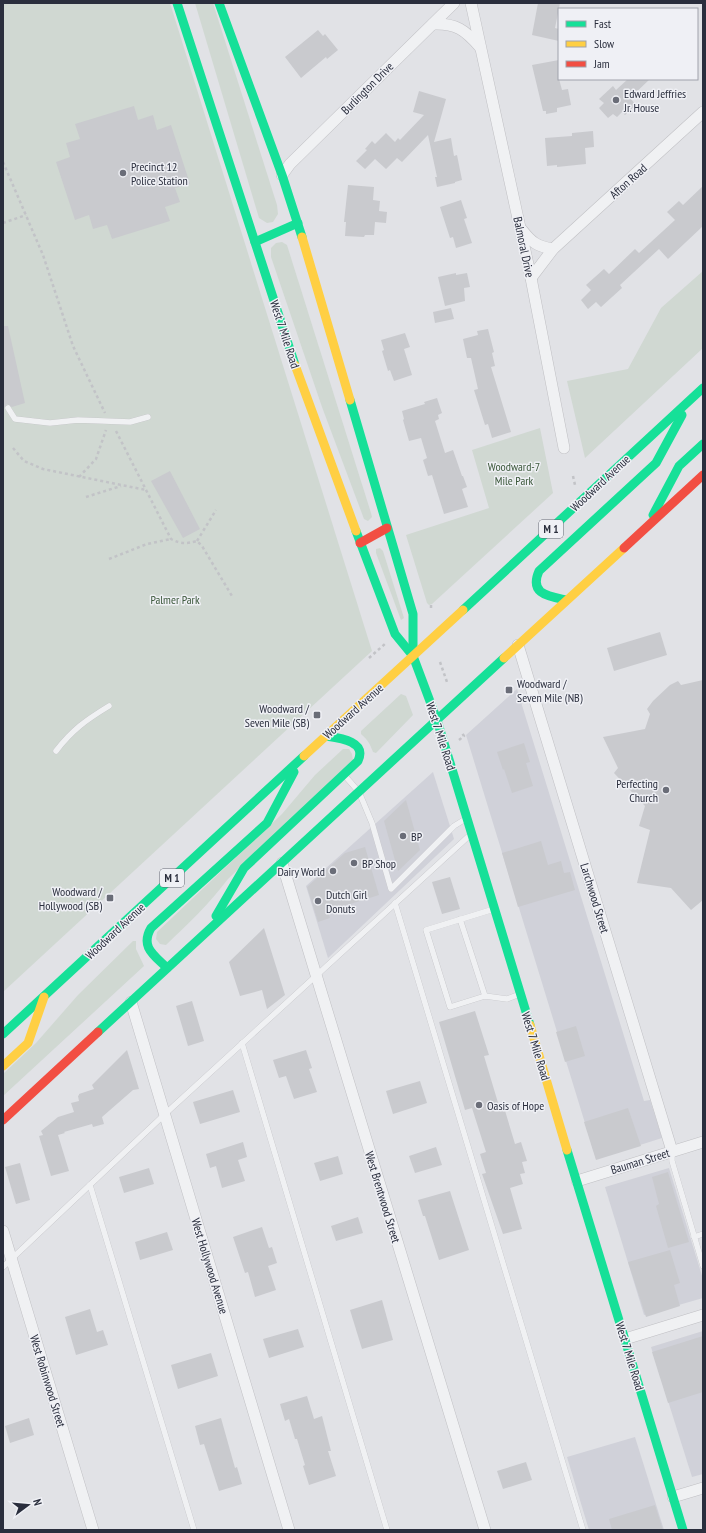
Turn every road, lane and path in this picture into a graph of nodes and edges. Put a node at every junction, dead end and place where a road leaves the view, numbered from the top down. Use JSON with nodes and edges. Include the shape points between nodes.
{"nodes":[{"id":1,"x":177,"y":3,"type":"edge"},
{"id":2,"x":219,"y":3,"type":"edge"},
{"id":3,"x":454,"y":3,"type":"edge"},
{"id":4,"x":471,"y":3,"type":"edge"},
{"id":5,"x":433,"y":24,"type":"junction"},
{"id":6,"x":480,"y":48,"type":"junction"},
{"id":7,"x":703,"y":112,"type":"edge"},
{"id":8,"x":3,"y":162,"type":"edge"},
{"id":9,"x":282,"y":174,"type":"junction"},
{"id":10,"x":26,"y":215,"type":"junction"},
{"id":11,"x":298,"y":223,"type":"junction"},
{"id":12,"x":3,"y":224,"type":"edge"},
{"id":13,"x":520,"y":228,"type":"junction"},
{"id":14,"x":255,"y":242,"type":"junction"},
{"id":15,"x":553,"y":249,"type":"junction"},
{"id":16,"x":531,"y":278,"type":"junction"},
{"id":17,"x":703,"y":388,"type":"edge"},
{"id":18,"x":688,"y":402,"type":"junction"},
{"id":19,"x":8,"y":408,"type":"dead end"},
{"id":20,"x":148,"y":417,"type":"dead end"},
{"id":21,"x":109,"y":421,"type":"junction"},
{"id":22,"x":703,"y":444,"type":"edge"},
{"id":23,"x":13,"y":448,"type":"dead end"},
{"id":24,"x":564,"y":448,"type":"dead end"},
{"id":25,"x":703,"y":475,"type":"edge"},
{"id":26,"x":79,"y":477,"type":"junction"},
{"id":27,"x":122,"y":486,"type":"junction"},
{"id":28,"x":146,"y":490,"type":"junction"},
{"id":29,"x":86,"y":497,"type":"dead end"},
{"id":30,"x":216,"y":510,"type":"dead end"},
{"id":31,"x":646,"y":527,"type":"junction"},
{"id":32,"x":387,"y":528,"type":"junction"},
{"id":33,"x":171,"y":538,"type":"junction"},
{"id":34,"x":197,"y":541,"type":"junction"},
{"id":35,"x":360,"y":543,"type":"junction"},
{"id":36,"x":109,"y":559,"type":"dead end"},
{"id":37,"x":232,"y":596,"type":"dead end"},
{"id":38,"x":566,"y":600,"type":"junction"},
{"id":39,"x":387,"y":642,"type":"dead end"},
{"id":40,"x":518,"y":645,"type":"junction"},
{"id":41,"x":413,"y":656,"type":"junction"},
{"id":42,"x":369,"y":658,"type":"dead end"},
{"id":43,"x":440,"y":662,"type":"dead end"},
{"id":44,"x":447,"y":682,"type":"dead end"},
{"id":45,"x":109,"y":706,"type":"dead end"},
{"id":46,"x":437,"y":720,"type":"junction"},
{"id":47,"x":462,"y":733,"type":"dead end"},
{"id":48,"x":326,"y":736,"type":"junction"},
{"id":49,"x":459,"y":740,"type":"dead end"},
{"id":50,"x":56,"y":751,"type":"dead end"},
{"id":51,"x":300,"y":760,"type":"junction"},
{"id":52,"x":344,"y":775,"type":"junction"},
{"id":53,"x":359,"y":792,"type":"junction"},
{"id":54,"x":467,"y":818,"type":"junction"},
{"id":55,"x":472,"y":833,"type":"junction"},
{"id":56,"x":282,"y":863,"type":"junction"},
{"id":57,"x":394,"y":903,"type":"junction"},
{"id":58,"x":494,"y":909,"type":"junction"},
{"id":59,"x":460,"y":919,"type":"junction"},
{"id":60,"x":206,"y":932,"type":"junction"},
{"id":61,"x":167,"y":968,"type":"junction"},
{"id":62,"x":317,"y":978,"type":"junction"},
{"id":63,"x":520,"y":994,"type":"junction"},
{"id":64,"x":44,"y":995,"type":"junction"},
{"id":65,"x":485,"y":996,"type":"junction"},
{"id":66,"x":130,"y":1002,"type":"junction"},
{"id":67,"x":3,"y":1034,"type":"edge"},
{"id":68,"x":242,"y":1043,"type":"junction"},
{"id":69,"x":3,"y":1066,"type":"edge"},
{"id":70,"x":164,"y":1114,"type":"junction"},
{"id":71,"x":3,"y":1120,"type":"edge"},
{"id":72,"x":703,"y":1142,"type":"edge"},
{"id":73,"x":672,"y":1151,"type":"junction"},
{"id":74,"x":577,"y":1181,"type":"junction"},
{"id":75,"x":90,"y":1185,"type":"junction"},
{"id":76,"x":3,"y":1231,"type":"edge"},
{"id":77,"x":703,"y":1234,"type":"edge"},
{"id":78,"x":694,"y":1237,"type":"junction"},
{"id":79,"x":11,"y":1259,"type":"junction"},
{"id":80,"x":703,"y":1266,"type":"edge"},
{"id":81,"x":3,"y":1267,"type":"edge"},
{"id":82,"x":703,"y":1315,"type":"edge"},
{"id":83,"x":625,"y":1339,"type":"junction"},
{"id":84,"x":703,"y":1488,"type":"edge"},
{"id":85,"x":673,"y":1497,"type":"junction"},
{"id":86,"x":93,"y":1530,"type":"edge"},
{"id":87,"x":194,"y":1530,"type":"edge"},
{"id":88,"x":289,"y":1530,"type":"edge"},
{"id":89,"x":387,"y":1530,"type":"edge"},
{"id":90,"x":484,"y":1530,"type":"edge"},
{"id":91,"x":583,"y":1530,"type":"edge"},
{"id":92,"x":683,"y":1530,"type":"edge"}],
"edges":[{"from":1,"to":14,"type":"main road","name":"West 7 Mile Road"},
{"from":2,"to":9,"type":"main road","name":"West 7 Mile Road"},
{"from":3,"to":5,"type":"street","name":"Burlington Drive"},
{"from":4,"to":6,"type":"street","name":"Balmoral Drive"},
{"from":5,"to":6,"type":"street","name":"Balmoral Drive","via":[[446,23],[458,28],[468,34]]},
{"from":5,"to":9,"type":"street","name":"Burlington Drive"},
{"from":6,"to":13,"type":"street","name":"Balmoral Drive"},
{"from":7,"to":15,"type":"street","name":"Afton Road"},
{"from":8,"to":10,"type":"path"},
{"from":9,"to":11,"type":"main road","name":"West 7 Mile Road"},
{"from":10,"to":12,"type":"path"},
{"from":10,"to":21,"type":"path","via":[[43,256],[73,346]]},
{"from":11,"to":14,"type":"main road"},
{"from":11,"to":32,"type":"main road","name":"West 7 Mile Road"},
{"from":13,"to":15,"type":"street","via":[[530,240]]},
{"from":13,"to":16,"type":"street","name":"Balmoral Drive"},
{"from":14,"to":35,"type":"main road","name":"West 7 Mile Road","via":[[301,384]]},
{"from":15,"to":16,"type":"street","name":"Afton Road"},
{"from":16,"to":24,"type":"street","name":"Balmoral Drive"},
{"from":17,"to":18,"type":"main road","name":"Woodward Avenue","number":"M 1"},
{"from":18,"to":38,"type":"main road","via":[[656,463],[539,571],[535,578],[536,586],[542,593]]},
{"from":18,"to":41,"type":"main road","name":"Woodward Avenue","number":"M 1"},
{"from":19,"to":21,"type":"lane","via":[[15,419],[50,423],[78,420]]},
{"from":20,"to":21,"type":"lane","via":[[130,422]]},
{"from":21,"to":26,"type":"path","via":[[96,459]]},
{"from":21,"to":28,"type":"path","via":[[118,433]]},
{"from":22,"to":31,"type":"main road","via":[[679,466]]},
{"from":23,"to":26,"type":"path","via":[[24,462]]},
{"from":25,"to":31,"type":"main road"},
{"from":26,"to":27,"type":"path"},
{"from":27,"to":28,"type":"path"},
{"from":27,"to":29,"type":"path"},
{"from":28,"to":33,"type":"path"},
{"from":30,"to":34,"type":"path"},
{"from":31,"to":38,"type":"main road"},
{"from":32,"to":35,"type":"main road"},
{"from":32,"to":41,"type":"main road","name":"West 7 Mile Road","via":[[413,614]]},
{"from":33,"to":34,"type":"path","via":[[187,544]]},
{"from":33,"to":36,"type":"path","via":[[147,544]]},
{"from":34,"to":37,"type":"path"},
{"from":35,"to":41,"type":"main road","name":"West 7 Mile Road","via":[[395,634]]},
{"from":38,"to":40,"type":"main road"},
{"from":39,"to":42,"type":"path"},
{"from":40,"to":46,"type":"main road"},
{"from":40,"to":73,"type":"street","name":"Larchwood Street"},
{"from":41,"to":46,"type":"main road","name":"West 7 Mile Road"},
{"from":41,"to":48,"type":"main road","name":"Woodward Avenue","number":"M 1"},
{"from":43,"to":44,"type":"path"},
{"from":45,"to":50,"type":"lane","via":[[82,723],[66,737]]},
{"from":46,"to":53,"type":"main road"},
{"from":46,"to":54,"type":"main road","name":"West 7 Mile Road"},
{"from":47,"to":49,"type":"path","via":[[464,736]]},
{"from":48,"to":51,"type":"main road","name":"Woodward Avenue","number":"M 1"},
{"from":48,"to":52,"type":"main road","via":[[350,741],[356,744],[360,751],[360,758]]},
{"from":51,"to":61,"type":"main road","via":[[267,823],[148,933],[148,947]]},
{"from":51,"to":64,"type":"main road","name":"Woodward Avenue","number":"M 1"},
{"from":52,"to":53,"type":"lane"},
{"from":52,"to":60,"type":"main road","via":[[244,868]]},
{"from":53,"to":54,"type":"lane","via":[[372,823],[391,889],[454,826]]},
{"from":53,"to":56,"type":"main road"},
{"from":54,"to":55,"type":"main road","name":"West 7 Mile Road"},
{"from":55,"to":57,"type":"lane"},
{"from":55,"to":58,"type":"main road","name":"West 7 Mile Road"},
{"from":56,"to":60,"type":"main road"},
{"from":56,"to":62,"type":"street","name":"West Brentwood Street"},
{"from":57,"to":62,"type":"lane"},
{"from":57,"to":91,"type":"lane"},
{"from":58,"to":59,"type":"lane"},
{"from":58,"to":63,"type":"main road","name":"West 7 Mile Road"},
{"from":59,"to":65,"type":"lane"},
{"from":59,"to":65,"type":"lane","via":[[426,930],[450,1007]]},
{"from":60,"to":61,"type":"main road"},
{"from":61,"to":66,"type":"main road"},
{"from":62,"to":68,"type":"lane"},
{"from":62,"to":90,"type":"street","name":"West Brentwood Street"},
{"from":63,"to":65,"type":"lane","via":[[507,999]]},
{"from":63,"to":74,"type":"main road","name":"West 7 Mile Road"},
{"from":64,"to":67,"type":"main road","name":"Woodward Avenue","number":"M 1"},
{"from":64,"to":69,"type":"main road","via":[[28,1043]]},
{"from":66,"to":70,"type":"street","name":"West Hollywood Avenue"},
{"from":66,"to":71,"type":"main road"},
{"from":68,"to":70,"type":"lane"},
{"from":68,"to":89,"type":"lane"},
{"from":70,"to":75,"type":"lane"},
{"from":70,"to":88,"type":"street","name":"West Hollywood Avenue"},
{"from":72,"to":73,"type":"street","name":"Bauman Street"},
{"from":73,"to":74,"type":"street","name":"Bauman Street"},
{"from":73,"to":78,"type":"lane","via":[[672,1161]]},
{"from":74,"to":83,"type":"main road","name":"West 7 Mile Road"},
{"from":75,"to":79,"type":"lane"},
{"from":75,"to":87,"type":"lane"},
{"from":76,"to":79,"type":"street","name":"West Robinwood Street"},
{"from":77,"to":78,"type":"lane"},
{"from":78,"to":80,"type":"lane"},
{"from":79,"to":81,"type":"lane"},
{"from":79,"to":86,"type":"street","name":"West Robinwood Street"},
{"from":82,"to":83,"type":"street"},
{"from":83,"to":85,"type":"main road","name":"West 7 Mile Road"},
{"from":84,"to":85,"type":"street"},
{"from":85,"to":92,"type":"main road","name":"West 7 Mile Road"}]}
